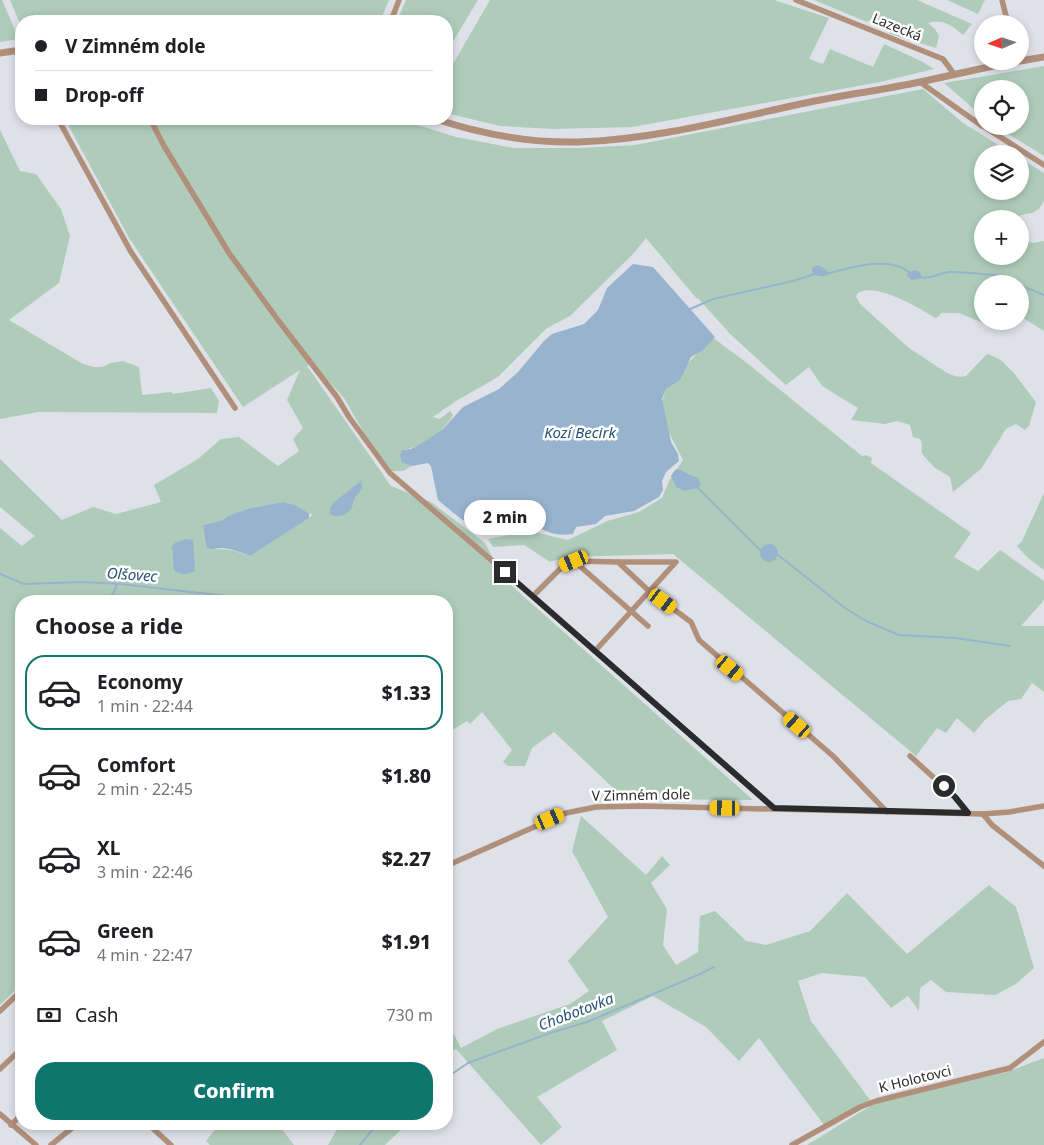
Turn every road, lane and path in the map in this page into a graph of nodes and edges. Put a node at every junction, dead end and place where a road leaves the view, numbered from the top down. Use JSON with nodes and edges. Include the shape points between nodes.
{"nodes":[{"id":1,"x":399,"y":0,"type":"edge"},
{"id":2,"x":796,"y":0,"type":"edge"},
{"id":3,"x":1002,"y":0,"type":"edge"},
{"id":4,"x":393,"y":15,"type":"edge"},
{"id":5,"x":1006,"y":15,"type":"edge"},
{"id":6,"x":15,"y":51,"type":"edge"},
{"id":7,"x":0,"y":53,"type":"edge"},
{"id":8,"x":1044,"y":57,"type":"edge"},
{"id":9,"x":1029,"y":59,"type":"edge"},
{"id":10,"x":974,"y":70,"type":"edge"},
{"id":11,"x":954,"y":74,"type":"junction"},
{"id":12,"x":920,"y":82,"type":"junction"},
{"id":13,"x":974,"y":120,"type":"edge"},
{"id":14,"x":453,"y":124,"type":"edge"},
{"id":15,"x":61,"y":125,"type":"edge"},
{"id":16,"x":153,"y":125,"type":"edge"},
{"id":17,"x":997,"y":135,"type":"edge"},
{"id":18,"x":1044,"y":165,"type":"edge"},
{"id":19,"x":235,"y":408,"type":"dead end"},
{"id":20,"x":574,"y":561,"type":"junction"},
{"id":21,"x":618,"y":562,"type":"junction"},
{"id":22,"x":649,"y":591,"type":"junction"},
{"id":23,"x":533,"y":596,"type":"junction"},
{"id":24,"x":631,"y":611,"type":"junction"},
{"id":25,"x":648,"y":626,"type":"dead end"},
{"id":26,"x":595,"y":651,"type":"junction"},
{"id":27,"x":910,"y":756,"type":"dead end"},
{"id":28,"x":1044,"y":806,"type":"edge"},
{"id":29,"x":774,"y":808,"type":"junction"},
{"id":30,"x":887,"y":812,"type":"junction"},
{"id":31,"x":968,"y":813,"type":"junction"},
{"id":32,"x":983,"y":814,"type":"junction"},
{"id":33,"x":453,"y":863,"type":"edge"},
{"id":34,"x":1044,"y":866,"type":"edge"},
{"id":35,"x":15,"y":997,"type":"edge"},
{"id":36,"x":0,"y":1011,"type":"edge"},
{"id":37,"x":1044,"y":1042,"type":"edge"},
{"id":38,"x":15,"y":1055,"type":"edge"},
{"id":39,"x":0,"y":1069,"type":"edge"},
{"id":40,"x":0,"y":1114,"type":"edge"},
{"id":41,"x":15,"y":1121,"type":"edge"},
{"id":42,"x":11,"y":1125,"type":"junction"},
{"id":43,"x":15,"y":1128,"type":"edge"},
{"id":44,"x":17,"y":1130,"type":"edge"},
{"id":45,"x":71,"y":1130,"type":"edge"},
{"id":46,"x":155,"y":1130,"type":"edge"},
{"id":47,"x":56,"y":1144,"type":"edge"},
{"id":48,"x":36,"y":1145,"type":"edge"},
{"id":49,"x":171,"y":1145,"type":"edge"},
{"id":50,"x":792,"y":1145,"type":"edge"}],
"edges":[{"from":1,"to":4,"type":"street"},
{"from":2,"to":11,"type":"street","name":"Lazecká","via":[[943,59]]},
{"from":3,"to":5,"type":"street"},
{"from":6,"to":7,"type":"street"},
{"from":8,"to":9,"type":"street"},
{"from":10,"to":11,"type":"street"},
{"from":11,"to":12,"type":"street"},
{"from":12,"to":13,"type":"street"},
{"from":12,"to":14,"type":"street","via":[[678,130],[605,141],[510,137]]},
{"from":15,"to":19,"type":"street","via":[[131,252]]},
{"from":16,"to":23,"type":"street","via":[[229,253],[390,473]]},
{"from":17,"to":18,"type":"street"},
{"from":20,"to":21,"type":"street"},
{"from":20,"to":23,"type":"street","via":[[564,565]]},
{"from":20,"to":24,"type":"street"},
{"from":21,"to":22,"type":"street"},
{"from":21,"to":22,"type":"street","via":[[676,562]]},
{"from":22,"to":24,"type":"street"},
{"from":22,"to":30,"type":"street","via":[[691,622],[700,640],[833,756]]},
{"from":23,"to":26,"type":"street"},
{"from":24,"to":25,"type":"street"},
{"from":24,"to":26,"type":"street"},
{"from":26,"to":29,"type":"street"},
{"from":27,"to":31,"type":"street"},
{"from":28,"to":32,"type":"street","name":"V Zimném dole"},
{"from":29,"to":30,"type":"street","name":"V Zimném dole"},
{"from":29,"to":33,"type":"street","name":"V Zimném dole","via":[[596,807],[566,813]]},
{"from":30,"to":31,"type":"street","name":"V Zimném dole"},
{"from":31,"to":32,"type":"street","name":"V Zimném dole"},
{"from":32,"to":34,"type":"street","via":[[992,825]]},
{"from":35,"to":36,"type":"street"},
{"from":37,"to":50,"type":"street","name":"K Holotovci","via":[[1010,1068],[876,1101]]},
{"from":38,"to":39,"type":"street"},
{"from":40,"to":42,"type":"street"},
{"from":41,"to":42,"type":"street"},
{"from":42,"to":43,"type":"street"},
{"from":44,"to":48,"type":"street"},
{"from":45,"to":47,"type":"street"},
{"from":46,"to":49,"type":"street"}]}
